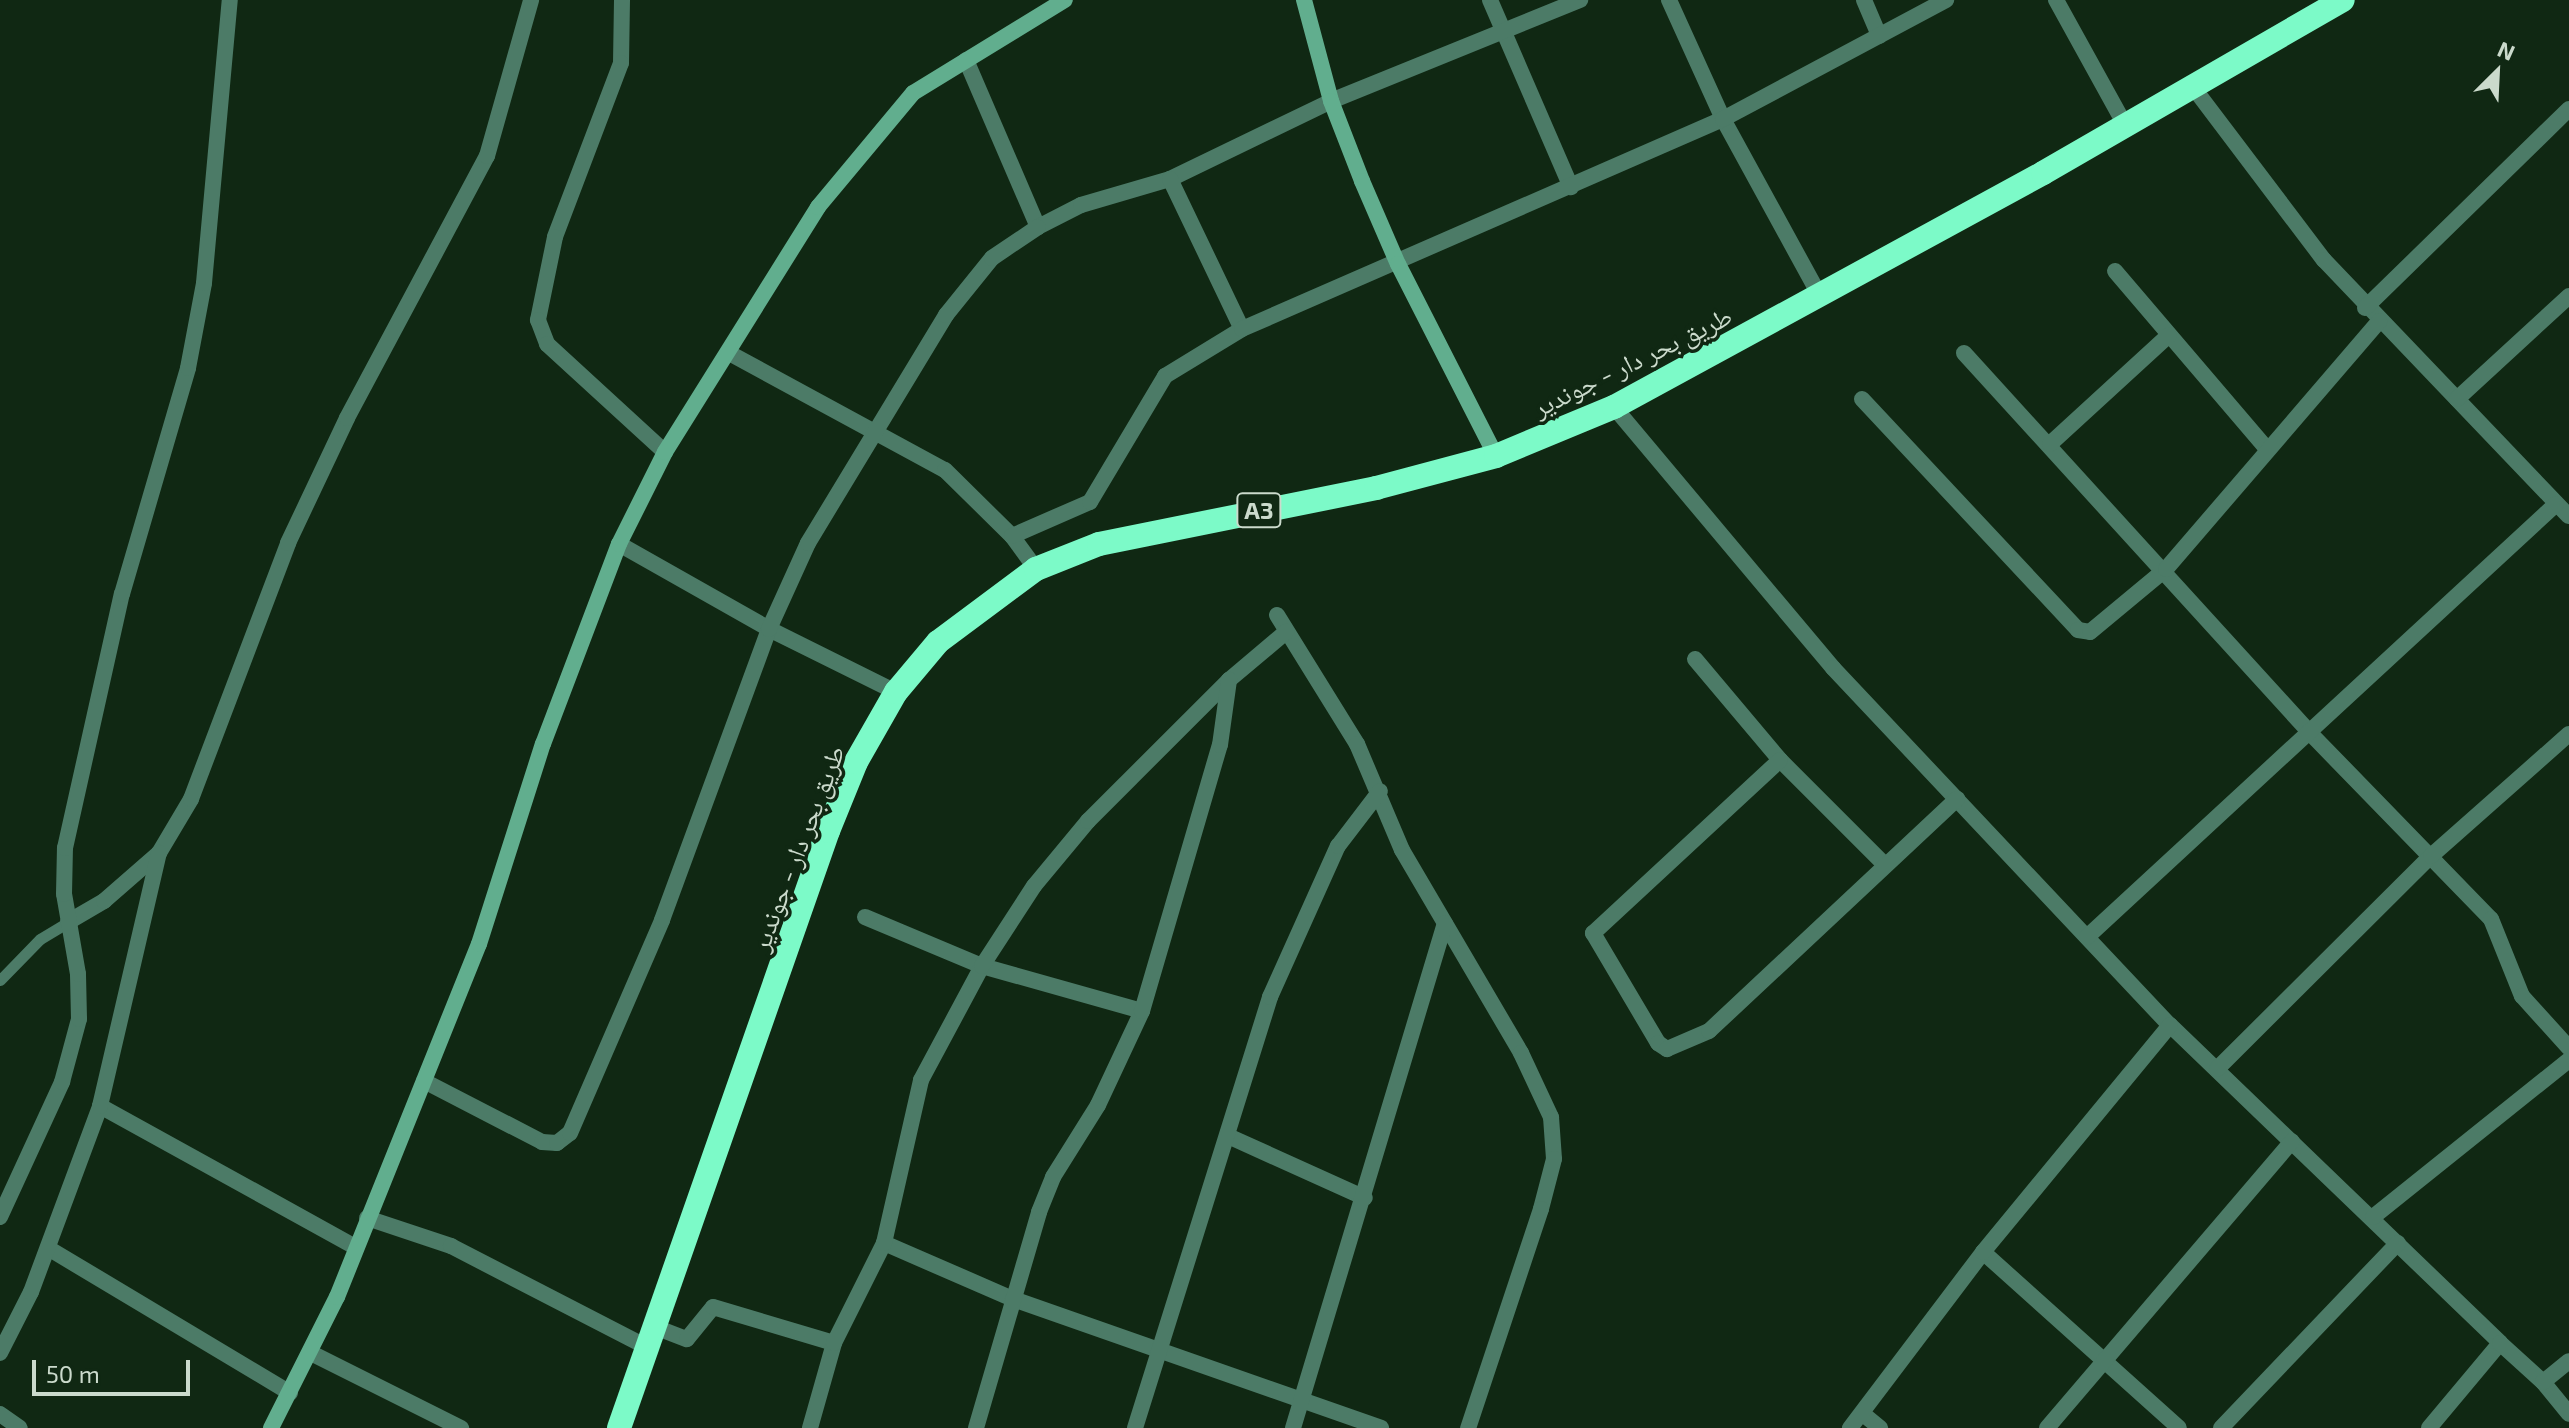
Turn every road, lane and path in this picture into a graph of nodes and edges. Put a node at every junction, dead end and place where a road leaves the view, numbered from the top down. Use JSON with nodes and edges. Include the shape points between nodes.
{"nodes":[{"id":1,"x":230,"y":0,"type":"edge"},
{"id":2,"x":531,"y":0,"type":"edge"},
{"id":3,"x":622,"y":0,"type":"edge"},
{"id":4,"x":1065,"y":0,"type":"edge"},
{"id":5,"x":1304,"y":0,"type":"edge"},
{"id":6,"x":1490,"y":0,"type":"edge"},
{"id":7,"x":1580,"y":0,"type":"edge"},
{"id":8,"x":1669,"y":0,"type":"edge"},
{"id":9,"x":1864,"y":0,"type":"edge"},
{"id":10,"x":1946,"y":0,"type":"edge"},
{"id":11,"x":2056,"y":0,"type":"edge"},
{"id":12,"x":2343,"y":0,"type":"edge"},
{"id":13,"x":1501,"y":33,"type":"junction"},
{"id":14,"x":1879,"y":36,"type":"junction"},
{"id":15,"x":966,"y":60,"type":"junction"},
{"id":16,"x":2193,"y":87,"type":"junction"},
{"id":17,"x":1331,"y":101,"type":"junction"},
{"id":18,"x":2569,"y":109,"type":"edge"},
{"id":19,"x":1723,"y":119,"type":"junction"},
{"id":20,"x":2125,"y":125,"type":"junction"},
{"id":21,"x":1170,"y":179,"type":"junction"},
{"id":22,"x":1571,"y":187,"type":"junction"},
{"id":23,"x":1038,"y":227,"type":"junction"},
{"id":24,"x":1398,"y":264,"type":"junction"},
{"id":25,"x":2115,"y":271,"type":"dead end"},
{"id":26,"x":1820,"y":296,"type":"junction"},
{"id":27,"x":2569,"y":296,"type":"edge"},
{"id":28,"x":2365,"y":308,"type":"junction"},
{"id":29,"x":2379,"y":321,"type":"junction"},
{"id":30,"x":1242,"y":329,"type":"junction"},
{"id":31,"x":2169,"y":335,"type":"junction"},
{"id":32,"x":1964,"y":353,"type":"dead end"},
{"id":33,"x":731,"y":354,"type":"junction"},
{"id":34,"x":1862,"y":399,"type":"dead end"},
{"id":35,"x":2457,"y":399,"type":"junction"},
{"id":36,"x":1614,"y":407,"type":"junction"},
{"id":37,"x":877,"y":432,"type":"junction"},
{"id":38,"x":2050,"y":444,"type":"junction"},
{"id":39,"x":2268,"y":450,"type":"junction"},
{"id":40,"x":665,"y":452,"type":"junction"},
{"id":41,"x":1496,"y":456,"type":"junction"},
{"id":42,"x":2556,"y":504,"type":"junction"},
{"id":43,"x":2569,"y":516,"type":"edge"},
{"id":44,"x":1012,"y":536,"type":"junction"},
{"id":45,"x":619,"y":544,"type":"junction"},
{"id":46,"x":1036,"y":569,"type":"junction"},
{"id":47,"x":2166,"y":569,"type":"junction"},
{"id":48,"x":1277,"y":615,"type":"dead end"},
{"id":49,"x":769,"y":629,"type":"junction"},
{"id":50,"x":1286,"y":632,"type":"junction"},
{"id":51,"x":1695,"y":659,"type":"dead end"},
{"id":52,"x":1229,"y":680,"type":"junction"},
{"id":53,"x":896,"y":692,"type":"junction"},
{"id":54,"x":2311,"y":734,"type":"junction"},
{"id":55,"x":2569,"y":734,"type":"edge"},
{"id":56,"x":1780,"y":760,"type":"junction"},
{"id":57,"x":1380,"y":791,"type":"junction"},
{"id":58,"x":1957,"y":799,"type":"junction"},
{"id":59,"x":159,"y":853,"type":"junction"},
{"id":60,"x":2431,"y":856,"type":"junction"},
{"id":61,"x":1885,"y":865,"type":"junction"},
{"id":62,"x":865,"y":917,"type":"dead end"},
{"id":63,"x":68,"y":922,"type":"junction"},
{"id":64,"x":1445,"y":923,"type":"junction"},
{"id":65,"x":2087,"y":937,"type":"junction"},
{"id":66,"x":982,"y":966,"type":"junction"},
{"id":67,"x":0,"y":980,"type":"edge"},
{"id":68,"x":1142,"y":1011,"type":"junction"},
{"id":69,"x":2170,"y":1025,"type":"junction"},
{"id":70,"x":2569,"y":1048,"type":"edge"},
{"id":71,"x":2569,"y":1060,"type":"edge"},
{"id":72,"x":2217,"y":1069,"type":"junction"},
{"id":73,"x":424,"y":1081,"type":"junction"},
{"id":74,"x":100,"y":1106,"type":"junction"},
{"id":75,"x":1228,"y":1136,"type":"junction"},
{"id":76,"x":2292,"y":1141,"type":"junction"},
{"id":77,"x":1365,"y":1198,"type":"junction"},
{"id":78,"x":0,"y":1217,"type":"edge"},
{"id":79,"x":2373,"y":1217,"type":"junction"},
{"id":80,"x":367,"y":1218,"type":"junction"},
{"id":81,"x":884,"y":1243,"type":"junction"},
{"id":82,"x":2398,"y":1243,"type":"junction"},
{"id":83,"x":355,"y":1247,"type":"junction"},
{"id":84,"x":48,"y":1248,"type":"junction"},
{"id":85,"x":1983,"y":1252,"type":"junction"},
{"id":86,"x":1013,"y":1299,"type":"junction"},
{"id":87,"x":651,"y":1337,"type":"junction"},
{"id":88,"x":834,"y":1343,"type":"junction"},
{"id":89,"x":2500,"y":1343,"type":"junction"},
{"id":90,"x":1159,"y":1350,"type":"junction"},
{"id":91,"x":0,"y":1353,"type":"edge"},
{"id":92,"x":311,"y":1353,"type":"junction"},
{"id":93,"x":2104,"y":1359,"type":"junction"},
{"id":94,"x":2569,"y":1361,"type":"edge"},
{"id":95,"x":2543,"y":1382,"type":"junction"},
{"id":96,"x":290,"y":1393,"type":"junction"},
{"id":97,"x":1301,"y":1402,"type":"junction"},
{"id":98,"x":0,"y":1414,"type":"edge"},
{"id":99,"x":1863,"y":1414,"type":"junction"},
{"id":100,"x":2569,"y":1414,"type":"edge"},
{"id":101,"x":20,"y":1428,"type":"edge"},
{"id":102,"x":271,"y":1428,"type":"edge"},
{"id":103,"x":461,"y":1428,"type":"edge"},
{"id":104,"x":619,"y":1428,"type":"edge"},
{"id":105,"x":810,"y":1428,"type":"edge"},
{"id":106,"x":976,"y":1428,"type":"edge"},
{"id":107,"x":1135,"y":1428,"type":"edge"},
{"id":108,"x":1293,"y":1428,"type":"edge"},
{"id":109,"x":1381,"y":1428,"type":"edge"},
{"id":110,"x":1468,"y":1428,"type":"edge"},
{"id":111,"x":1850,"y":1428,"type":"edge"},
{"id":112,"x":1880,"y":1428,"type":"edge"},
{"id":113,"x":2047,"y":1428,"type":"edge"},
{"id":114,"x":2179,"y":1428,"type":"edge"},
{"id":115,"x":2221,"y":1428,"type":"edge"},
{"id":116,"x":2429,"y":1428,"type":"edge"}],
"edges":[{"from":1,"to":63,"type":"street","via":[[204,283],[188,368],[122,594],[74,795],[65,848]]},
{"from":2,"to":59,"type":"street","via":[[487,156],[288,543],[191,799]]},
{"from":3,"to":40,"type":"street","via":[[621,63],[560,222],[538,320],[547,344]]},
{"from":4,"to":15,"type":"street"},
{"from":5,"to":17,"type":"street"},
{"from":6,"to":13,"type":"street"},
{"from":7,"to":13,"type":"street"},
{"from":8,"to":19,"type":"street"},
{"from":9,"to":14,"type":"street"},
{"from":10,"to":14,"type":"street"},
{"from":11,"to":20,"type":"street"},
{"from":12,"to":16,"type":"highway","name":"طريق بحر دار - جوندير","number":"A3"},
{"from":13,"to":17,"type":"street"},
{"from":13,"to":22,"type":"street"},
{"from":14,"to":19,"type":"street"},
{"from":15,"to":23,"type":"street"},
{"from":15,"to":33,"type":"street","via":[[913,93],[818,207]]},
{"from":16,"to":20,"type":"highway","name":"طريق بحر دار - جوندير","number":"A3"},
{"from":16,"to":28,"type":"street"},
{"from":17,"to":21,"type":"street"},
{"from":17,"to":24,"type":"street"},
{"from":18,"to":28,"type":"street"},
{"from":19,"to":22,"type":"street"},
{"from":19,"to":26,"type":"street"},
{"from":20,"to":26,"type":"highway","name":"طريق بحر دار - جوندير","number":"A3"},
{"from":21,"to":23,"type":"street","via":[[1081,205]]},
{"from":21,"to":30,"type":"street"},
{"from":22,"to":24,"type":"street"},
{"from":23,"to":37,"type":"street","via":[[992,258],[946,315]]},
{"from":24,"to":30,"type":"street"},
{"from":24,"to":41,"type":"street"},
{"from":25,"to":31,"type":"street"},
{"from":26,"to":36,"type":"highway","name":"طريق بحر دار - جوندير","number":"A3"},
{"from":27,"to":35,"type":"street"},
{"from":28,"to":29,"type":"street"},
{"from":29,"to":35,"type":"street"},
{"from":29,"to":39,"type":"street"},
{"from":30,"to":44,"type":"street","via":[[1165,376],[1090,502]]},
{"from":31,"to":38,"type":"street"},
{"from":31,"to":39,"type":"street"},
{"from":32,"to":38,"type":"street"},
{"from":33,"to":37,"type":"street"},
{"from":33,"to":40,"type":"street"},
{"from":34,"to":47,"type":"street","via":[[2078,630],[2102,628]]},
{"from":35,"to":42,"type":"street"},
{"from":36,"to":41,"type":"highway","name":"طريق بحر دار - جوندير","number":"A3"},
{"from":36,"to":58,"type":"street","via":[[1833,668]]},
{"from":37,"to":44,"type":"street","via":[[945,470]]},
{"from":37,"to":49,"type":"street","via":[[808,543]]},
{"from":38,"to":47,"type":"street"},
{"from":39,"to":47,"type":"street"},
{"from":40,"to":45,"type":"street"},
{"from":41,"to":46,"type":"highway","name":"طريق بحر دار - جوندير","number":"A3","via":[[1376,488],[1099,544]]},
{"from":42,"to":43,"type":"street"},
{"from":42,"to":54,"type":"street"},
{"from":44,"to":46,"type":"street"},
{"from":45,"to":49,"type":"street"},
{"from":45,"to":73,"type":"street","via":[[543,744],[479,944]]},
{"from":46,"to":53,"type":"highway","name":"طريق بحر دار - جوندير","number":"A3","via":[[938,642]]},
{"from":47,"to":54,"type":"street"},
{"from":48,"to":50,"type":"street"},
{"from":49,"to":53,"type":"street"},
{"from":49,"to":73,"type":"street","via":[[662,920],[570,1133],[557,1143],[542,1142]]},
{"from":50,"to":52,"type":"street"},
{"from":50,"to":57,"type":"street","via":[[1357,744]]},
{"from":51,"to":56,"type":"street"},
{"from":52,"to":66,"type":"street","via":[[1088,821],[1034,886]]},
{"from":52,"to":68,"type":"street","via":[[1220,745]]},
{"from":53,"to":87,"type":"highway","name":"طريق بحر دار - جوندير","number":"A3","via":[[856,762],[828,831]]},
{"from":54,"to":60,"type":"street"},
{"from":54,"to":65,"type":"street","via":[[2223,808]]},
{"from":55,"to":60,"type":"street"},
{"from":56,"to":61,"type":"street"},
{"from":56,"to":61,"type":"street","via":[[1593,933],[1658,1043],[1667,1049],[1709,1031]]},
{"from":57,"to":64,"type":"street","via":[[1402,850]]},
{"from":57,"to":75,"type":"street","via":[[1338,846],[1270,997]]},
{"from":58,"to":61,"type":"street"},
{"from":58,"to":65,"type":"street"},
{"from":59,"to":63,"type":"street","via":[[104,901]]},
{"from":59,"to":74,"type":"street"},
{"from":60,"to":70,"type":"street","via":[[2491,919],[2522,996]]},
{"from":60,"to":72,"type":"street"},
{"from":62,"to":66,"type":"street"},
{"from":63,"to":67,"type":"lane","via":[[40,939]]},
{"from":63,"to":78,"type":"street","via":[[79,1019],[62,1082]]},
{"from":64,"to":77,"type":"street"},
{"from":64,"to":110,"type":"street","via":[[1545,1104],[1554,1159]]},
{"from":65,"to":69,"type":"street"},
{"from":66,"to":68,"type":"street"},
{"from":66,"to":81,"type":"street","via":[[921,1080]]},
{"from":68,"to":86,"type":"street","via":[[1098,1105],[1053,1177]]},
{"from":69,"to":72,"type":"street"},
{"from":69,"to":85,"type":"street"},
{"from":71,"to":79,"type":"street"},
{"from":72,"to":76,"type":"street"},
{"from":73,"to":80,"type":"street"},
{"from":74,"to":83,"type":"street"},
{"from":74,"to":84,"type":"street"},
{"from":75,"to":77,"type":"street"},
{"from":75,"to":90,"type":"street"},
{"from":76,"to":79,"type":"street"},
{"from":76,"to":93,"type":"street"},
{"from":77,"to":97,"type":"street"},
{"from":79,"to":82,"type":"street"},
{"from":80,"to":83,"type":"street"},
{"from":80,"to":87,"type":"street","via":[[451,1246]]},
{"from":81,"to":86,"type":"street"},
{"from":81,"to":88,"type":"street"},
{"from":82,"to":89,"type":"street"},
{"from":82,"to":115,"type":"street"},
{"from":83,"to":92,"type":"street"},
{"from":84,"to":91,"type":"street"},
{"from":84,"to":96,"type":"street"},
{"from":85,"to":93,"type":"street"},
{"from":85,"to":99,"type":"street"},
{"from":86,"to":90,"type":"street"},
{"from":86,"to":106,"type":"street"},
{"from":87,"to":88,"type":"street","via":[[687,1339],[713,1307]]},
{"from":87,"to":104,"type":"highway","name":"طريق بحر دار - جوندير","number":"A3"},
{"from":88,"to":105,"type":"street"},
{"from":89,"to":95,"type":"street"},
{"from":89,"to":116,"type":"street"},
{"from":90,"to":97,"type":"street"},
{"from":90,"to":107,"type":"street"},
{"from":92,"to":96,"type":"street"},
{"from":92,"to":103,"type":"street"},
{"from":93,"to":113,"type":"street"},
{"from":93,"to":114,"type":"street"},
{"from":94,"to":95,"type":"street"},
{"from":95,"to":100,"type":"street"},
{"from":96,"to":102,"type":"street"},
{"from":97,"to":108,"type":"street"},
{"from":97,"to":109,"type":"street"},
{"from":98,"to":101,"type":"street"},
{"from":99,"to":111,"type":"street"},
{"from":99,"to":112,"type":"street"}]}
